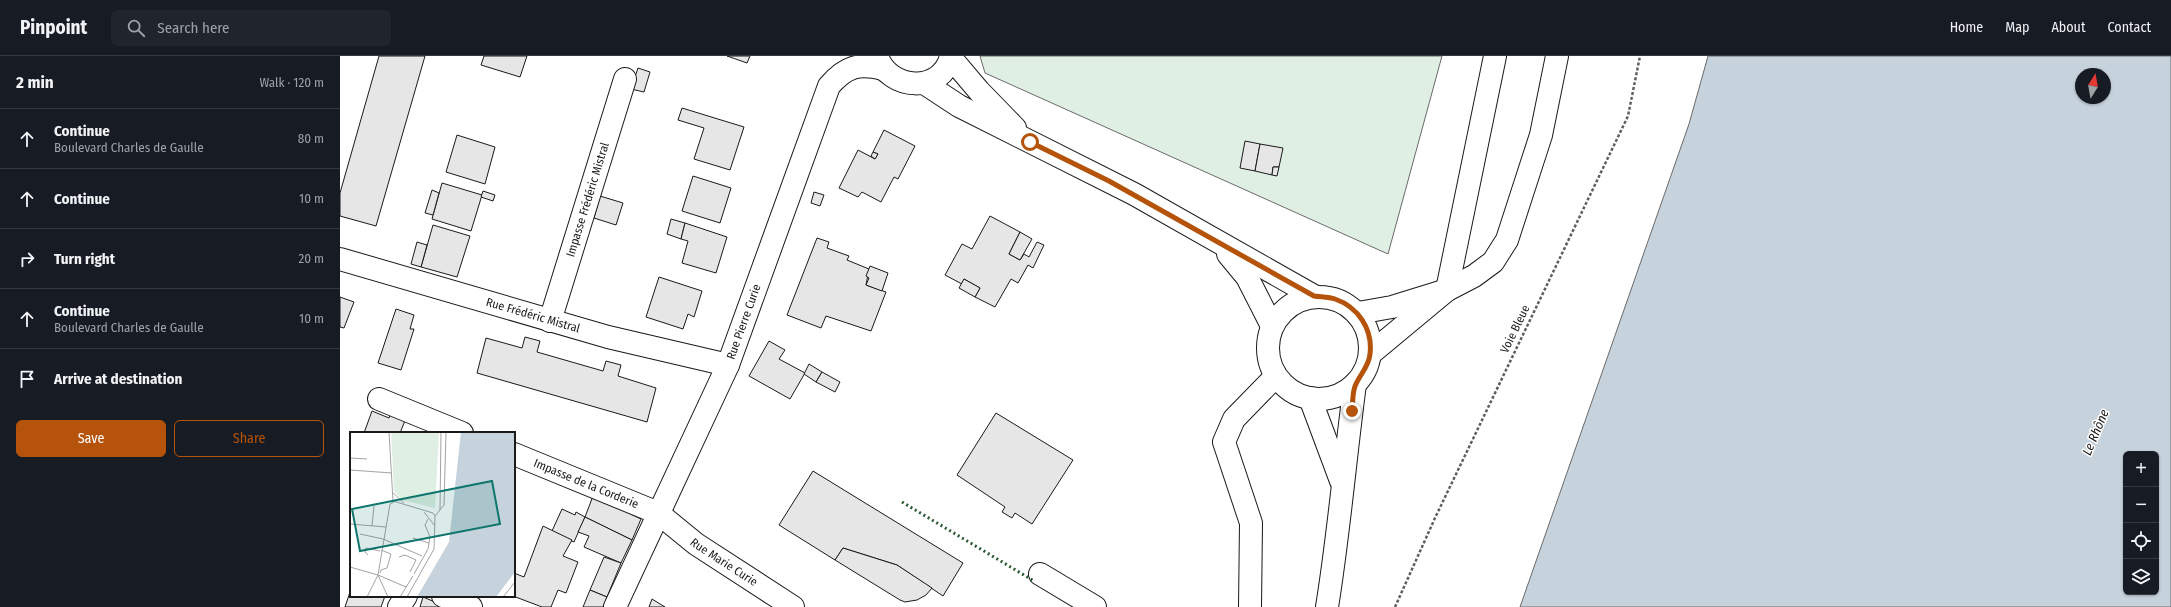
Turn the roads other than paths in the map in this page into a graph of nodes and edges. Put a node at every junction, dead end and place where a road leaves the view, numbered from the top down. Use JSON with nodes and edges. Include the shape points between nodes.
{"nodes":[{"id":1,"x":1495,"y":56,"type":"edge"},
{"id":2,"x":1557,"y":56,"type":"edge"},
{"id":3,"x":951,"y":57,"type":"edge"},
{"id":4,"x":880,"y":62,"type":"edge"},
{"id":5,"x":625,"y":79,"type":"dead end"},
{"id":6,"x":924,"y":83,"type":"junction"},
{"id":7,"x":1030,"y":142,"type":"junction"},
{"id":8,"x":1221,"y":245,"type":"junction"},
{"id":9,"x":340,"y":259,"type":"edge"},
{"id":10,"x":1447,"y":290,"type":"junction"},
{"id":11,"x":1314,"y":296,"type":"junction"},
{"id":12,"x":1358,"y":313,"type":"junction"},
{"id":13,"x":550,"y":321,"type":"junction"},
{"id":14,"x":1272,"y":326,"type":"junction"},
{"id":15,"x":1370,"y":354,"type":"junction"},
{"id":16,"x":728,"y":365,"type":"junction"},
{"id":17,"x":1276,"y":376,"type":"junction"},
{"id":18,"x":1355,"y":384,"type":"junction"},
{"id":19,"x":1310,"y":398,"type":"junction"},
{"id":20,"x":379,"y":399,"type":"dead end"},
{"id":21,"x":460,"y":432,"type":"edge"},
{"id":22,"x":515,"y":454,"type":"edge"},
{"id":23,"x":1342,"y":484,"type":"junction"},
{"id":24,"x":658,"y":513,"type":"junction"},
{"id":25,"x":1040,"y":574,"type":"dead end"},
{"id":26,"x":405,"y":597,"type":"edge"},
{"id":27,"x":446,"y":597,"type":"edge"},
{"id":28,"x":400,"y":607,"type":"edge"},
{"id":29,"x":471,"y":607,"type":"edge"},
{"id":30,"x":615,"y":607,"type":"edge"},
{"id":31,"x":793,"y":607,"type":"edge"},
{"id":32,"x":1095,"y":607,"type":"edge"},
{"id":33,"x":1250,"y":607,"type":"edge"},
{"id":34,"x":1327,"y":607,"type":"edge"}],
"edges":[{"from":1,"to":10,"type":"street"},
{"from":2,"to":10,"type":"street","via":[[1541,135],[1507,240],[1493,262],[1474,276]]},
{"from":3,"to":6,"type":"street","via":[[940,74]]},
{"from":3,"to":7,"type":"street","via":[[978,91]]},
{"from":4,"to":6,"type":"street","via":[[894,79],[909,84]]},
{"from":4,"to":16,"type":"street","name":"Rue Pierre Curie","via":[[840,73],[829,86]]},
{"from":5,"to":13,"type":"street","name":"Impasse Frédéric Mistral"},
{"from":6,"to":7,"type":"street","via":[[959,106]]},
{"from":7,"to":8,"type":"street","via":[[1109,181]]},
{"from":8,"to":11,"type":"street"},
{"from":8,"to":14,"type":"street","via":[[1247,277]]},
{"from":9,"to":13,"type":"street","name":"Rue Frédéric Mistral"},
{"from":10,"to":12,"type":"street","via":[[1392,307]]},
{"from":10,"to":15,"type":"street"},
{"from":11,"to":12,"type":"street","via":[[1334,298]]},
{"from":11,"to":14,"type":"street","via":[[1292,304],[1282,311]]},
{"from":12,"to":15,"type":"street","via":[[1369,336]]},
{"from":13,"to":16,"type":"street","name":"Rue Frédéric Mistral"},
{"from":14,"to":17,"type":"street","via":[[1267,343],[1268,360]]},
{"from":15,"to":18,"type":"street","via":[[1365,371]]},
{"from":16,"to":24,"type":"street","name":"Rue Pierre Curie"},
{"from":17,"to":19,"type":"street","via":[[1295,394]]},
{"from":17,"to":33,"type":"street","via":[[1234,419],[1224,442],[1251,523]]},
{"from":18,"to":19,"type":"street","via":[[1341,394],[1324,399]]},
{"from":18,"to":23,"type":"street"},
{"from":19,"to":23,"type":"street"},
{"from":20,"to":21,"type":"street"},
{"from":22,"to":24,"type":"street","name":"Impasse de la Corderie"},
{"from":23,"to":34,"type":"street","via":[[1338,542]]},
{"from":24,"to":30,"type":"street","name":"Rue Pierre Curie"},
{"from":24,"to":31,"type":"street","name":"Rue Marie Curie","via":[[696,544]]},
{"from":25,"to":32,"type":"street"},
{"from":26,"to":28,"type":"street"},
{"from":27,"to":29,"type":"street"}]}
